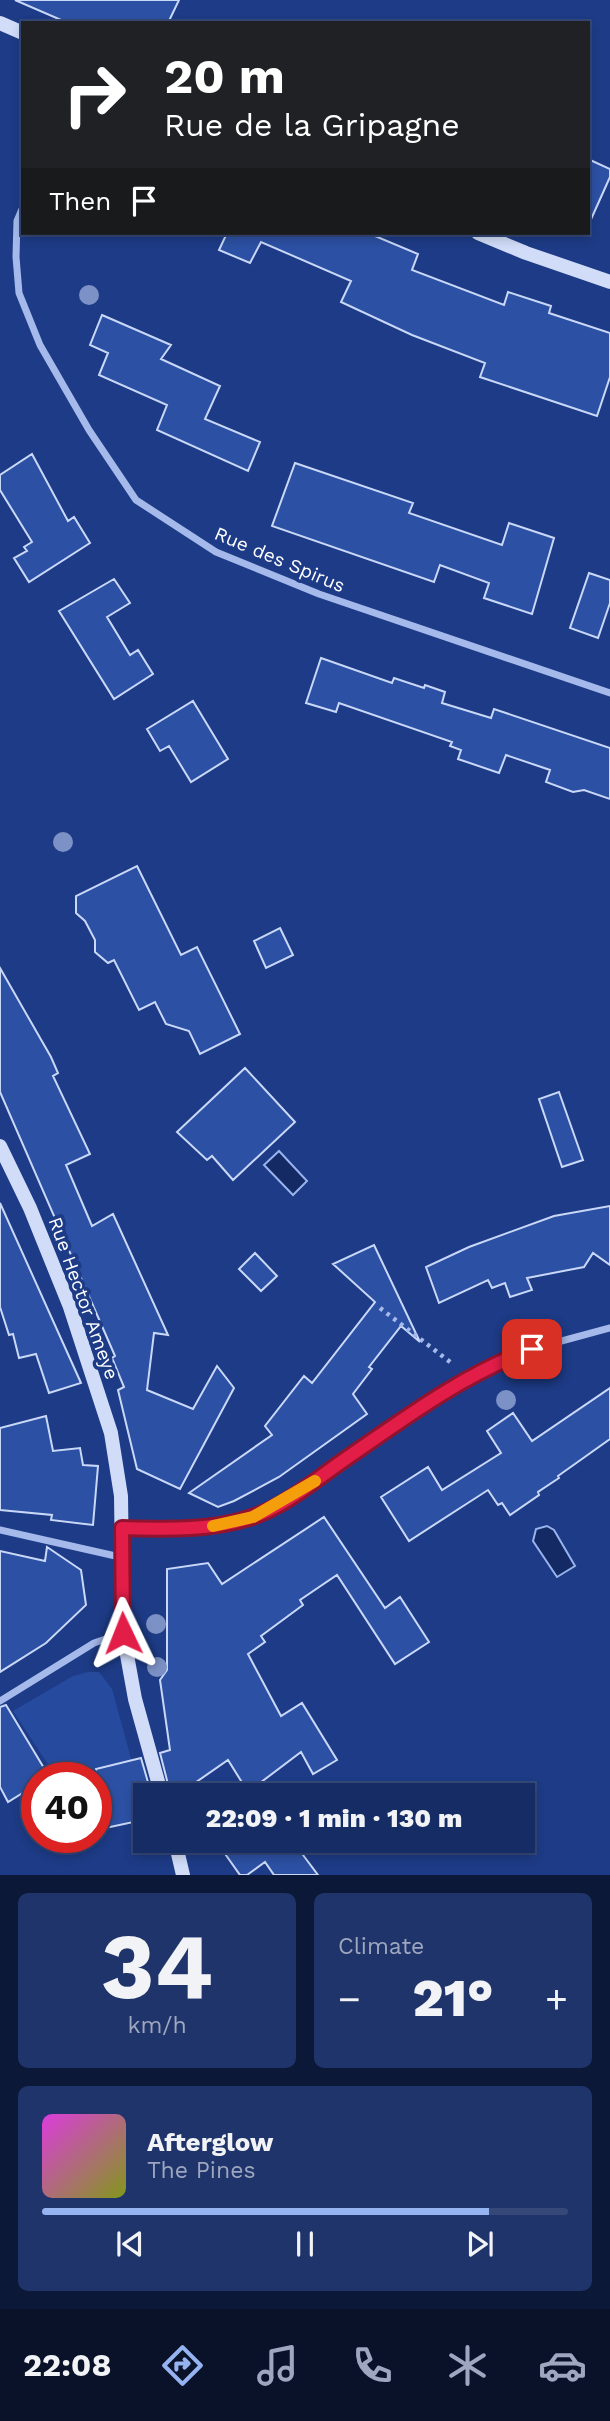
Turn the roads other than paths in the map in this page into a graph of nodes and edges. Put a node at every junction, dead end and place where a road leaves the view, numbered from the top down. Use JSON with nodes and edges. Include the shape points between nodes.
{"nodes":[{"id":1,"x":0,"y":23,"type":"edge"},
{"id":2,"x":21,"y":32,"type":"edge"},
{"id":3,"x":21,"y":216,"type":"edge"},
{"id":4,"x":483,"y":235,"type":"edge"},
{"id":5,"x":610,"y":282,"type":"edge"},
{"id":6,"x":610,"y":693,"type":"edge"},
{"id":7,"x":0,"y":1146,"type":"edge"},
{"id":8,"x":610,"y":1328,"type":"edge"},
{"id":9,"x":122,"y":1528,"type":"junction"},
{"id":10,"x":0,"y":1530,"type":"edge"},
{"id":11,"x":120,"y":1557,"type":"junction"},
{"id":12,"x":123,"y":1633,"type":"junction"},
{"id":13,"x":0,"y":1701,"type":"edge"},
{"id":14,"x":158,"y":1783,"type":"edge"},
{"id":15,"x":178,"y":1853,"type":"edge"},
{"id":16,"x":183,"y":1875,"type":"edge"}],
"edges":[{"from":1,"to":2,"type":"street"},
{"from":3,"to":6,"type":"street","name":"Rue des Spirus","via":[[17,233],[19,293],[40,345],[136,500],[216,552],[250,566],[457,643]]},
{"from":4,"to":5,"type":"street"},
{"from":7,"to":9,"type":"street","name":"Rue Hector Ameye","via":[[70,1307],[111,1433]]},
{"from":8,"to":9,"type":"street","via":[[532,1349],[468,1376],[298,1493],[253,1517],[221,1526]]},
{"from":9,"to":11,"type":"street","name":"Rue Hector Ameye"},
{"from":10,"to":11,"type":"street"},
{"from":11,"to":12,"type":"street","name":"Rue Hector Ameye"},
{"from":12,"to":13,"type":"street","via":[[94,1643]]},
{"from":12,"to":14,"type":"street","name":"Rue Hector Ameye"},
{"from":15,"to":16,"type":"street"}]}
